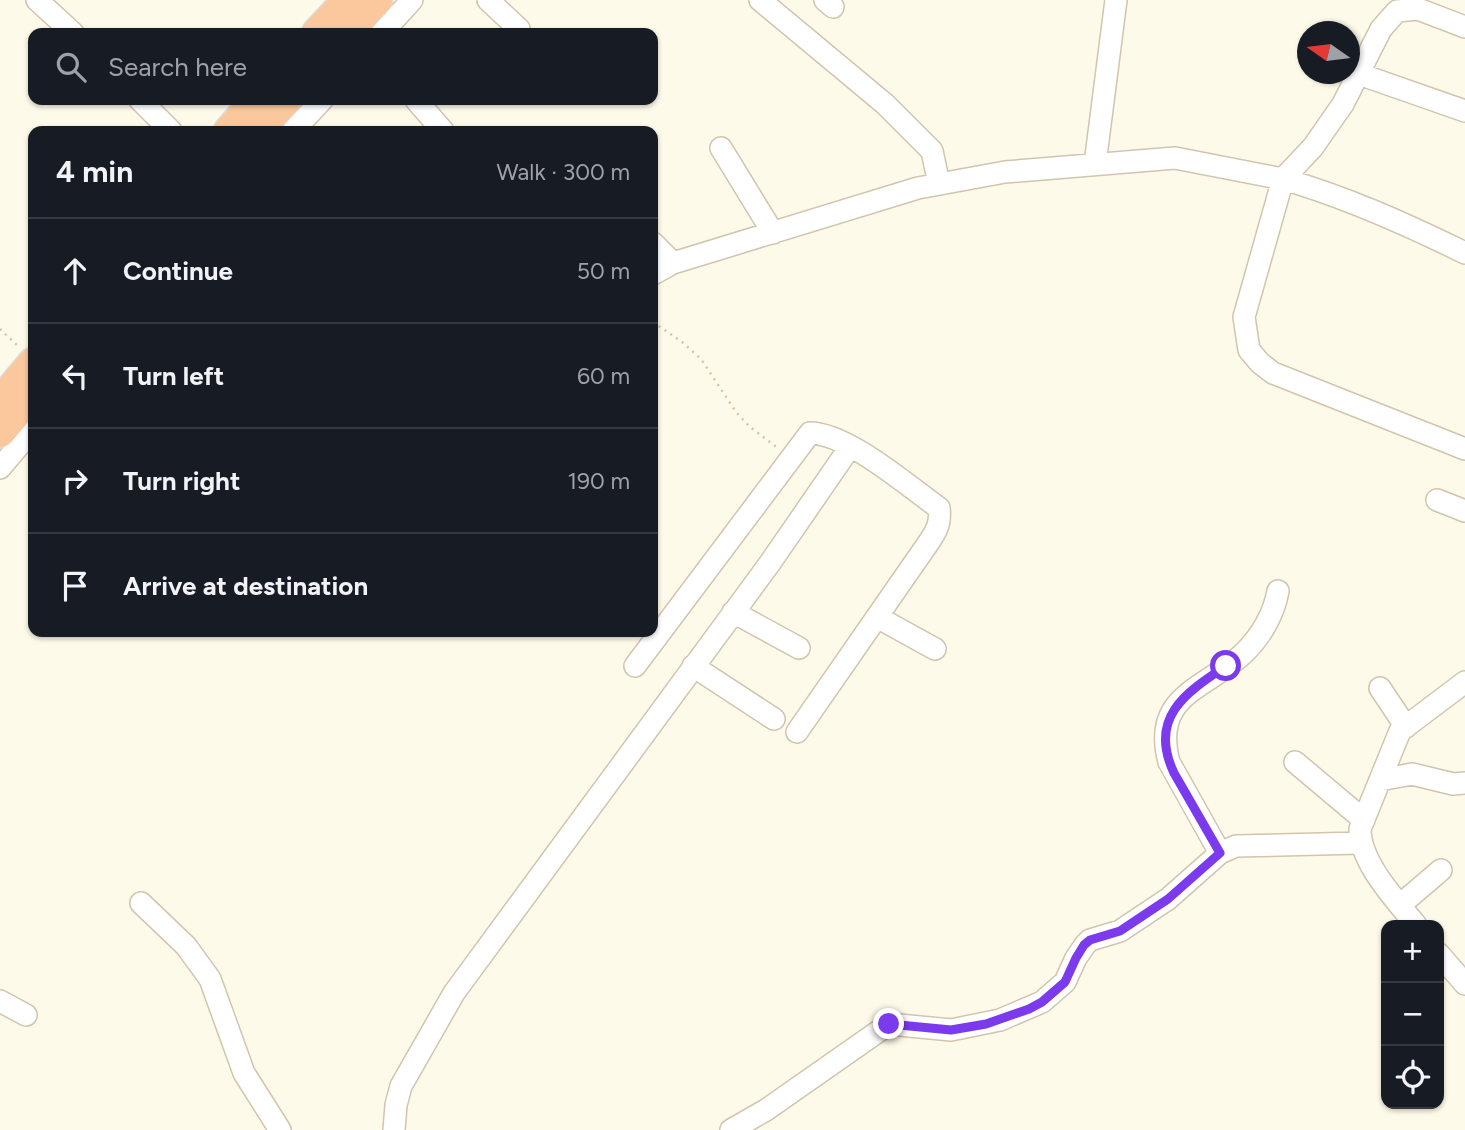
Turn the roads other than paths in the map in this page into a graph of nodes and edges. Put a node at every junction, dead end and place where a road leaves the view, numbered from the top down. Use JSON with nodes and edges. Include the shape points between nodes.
{"nodes":[{"id":1,"x":37,"y":0,"type":"edge"},
{"id":2,"x":377,"y":0,"type":"edge"},
{"id":3,"x":412,"y":0,"type":"edge"},
{"id":4,"x":488,"y":0,"type":"edge"},
{"id":5,"x":760,"y":0,"type":"edge"},
{"id":6,"x":1115,"y":0,"type":"edge"},
{"id":7,"x":1416,"y":5,"type":"edge"},
{"id":8,"x":345,"y":17,"type":"edge"},
{"id":9,"x":1465,"y":27,"type":"edge"},
{"id":10,"x":68,"y":28,"type":"edge"},
{"id":11,"x":326,"y":28,"type":"edge"},
{"id":12,"x":387,"y":28,"type":"edge"},
{"id":13,"x":518,"y":28,"type":"edge"},
{"id":14,"x":1360,"y":72,"type":"edge"},
{"id":15,"x":1360,"y":74,"type":"edge"},
{"id":16,"x":1354,"y":84,"type":"edge"},
{"id":17,"x":145,"y":105,"type":"edge"},
{"id":18,"x":252,"y":105,"type":"edge"},
{"id":19,"x":281,"y":105,"type":"edge"},
{"id":20,"x":317,"y":105,"type":"edge"},
{"id":21,"x":420,"y":105,"type":"edge"},
{"id":22,"x":1465,"y":111,"type":"edge"},
{"id":23,"x":166,"y":126,"type":"edge"},
{"id":24,"x":233,"y":126,"type":"edge"},
{"id":25,"x":262,"y":126,"type":"edge"},
{"id":26,"x":298,"y":126,"type":"edge"},
{"id":27,"x":439,"y":126,"type":"edge"},
{"id":28,"x":721,"y":148,"type":"dead end"},
{"id":29,"x":1095,"y":164,"type":"junction"},
{"id":30,"x":1283,"y":179,"type":"junction"},
{"id":31,"x":939,"y":184,"type":"junction"},
{"id":32,"x":772,"y":233,"type":"junction"},
{"id":33,"x":658,"y":248,"type":"edge"},
{"id":34,"x":1465,"y":253,"type":"edge"},
{"id":35,"x":673,"y":263,"type":"junction"},
{"id":36,"x":658,"y":271,"type":"edge"},
{"id":37,"x":28,"y":360,"type":"edge"},
{"id":38,"x":28,"y":399,"type":"edge"},
{"id":39,"x":0,"y":402,"type":"edge"},
{"id":40,"x":0,"y":432,"type":"edge"},
{"id":41,"x":28,"y":435,"type":"edge"},
{"id":42,"x":850,"y":447,"type":"junction"},
{"id":43,"x":1465,"y":449,"type":"edge"},
{"id":44,"x":0,"y":468,"type":"edge"},
{"id":45,"x":1437,"y":500,"type":"dead end"},
{"id":46,"x":1465,"y":511,"type":"edge"},
{"id":47,"x":1278,"y":591,"type":"dead end"},
{"id":48,"x":733,"y":611,"type":"junction"},
{"id":49,"x":877,"y":617,"type":"junction"},
{"id":50,"x":658,"y":635,"type":"edge"},
{"id":51,"x":657,"y":637,"type":"edge"},
{"id":52,"x":799,"y":648,"type":"dead end"},
{"id":53,"x":935,"y":649,"type":"dead end"},
{"id":54,"x":635,"y":666,"type":"dead end"},
{"id":55,"x":693,"y":666,"type":"junction"},
{"id":56,"x":1465,"y":682,"type":"edge"},
{"id":57,"x":1380,"y":688,"type":"dead end"},
{"id":58,"x":774,"y":719,"type":"dead end"},
{"id":59,"x":1406,"y":727,"type":"junction"},
{"id":60,"x":797,"y":732,"type":"dead end"},
{"id":61,"x":1295,"y":762,"type":"dead end"},
{"id":62,"x":1380,"y":780,"type":"junction"},
{"id":63,"x":1465,"y":783,"type":"edge"},
{"id":64,"x":1364,"y":820,"type":"junction"},
{"id":65,"x":1360,"y":843,"type":"junction"},
{"id":66,"x":1220,"y":853,"type":"junction"},
{"id":67,"x":1441,"y":870,"type":"dead end"},
{"id":68,"x":141,"y":904,"type":"dead end"},
{"id":69,"x":1400,"y":905,"type":"junction"},
{"id":70,"x":1412,"y":920,"type":"edge"},
{"id":71,"x":1444,"y":960,"type":"edge"},
{"id":72,"x":1465,"y":984,"type":"edge"},
{"id":73,"x":0,"y":1001,"type":"edge"},
{"id":74,"x":26,"y":1015,"type":"dead end"},
{"id":75,"x":768,"y":1120,"type":"edge"},
{"id":76,"x":281,"y":1130,"type":"edge"},
{"id":77,"x":394,"y":1130,"type":"edge"},
{"id":78,"x":731,"y":1130,"type":"edge"}],
"edges":[{"from":1,"to":10,"type":"street"},
{"from":2,"to":8,"type":"highway"},
{"from":3,"to":12,"type":"street"},
{"from":4,"to":13,"type":"street"},
{"from":5,"to":31,"type":"street","via":[[885,104],[932,151]]},
{"from":6,"to":29,"type":"street"},
{"from":7,"to":9,"type":"street"},
{"from":7,"to":14,"type":"street","via":[[1397,11],[1381,29]]},
{"from":8,"to":11,"type":"highway"},
{"from":15,"to":22,"type":"street"},
{"from":16,"to":30,"type":"street","via":[[1313,147]]},
{"from":17,"to":23,"type":"street"},
{"from":18,"to":24,"type":"highway"},
{"from":19,"to":25,"type":"highway"},
{"from":20,"to":26,"type":"street"},
{"from":21,"to":27,"type":"street"},
{"from":28,"to":32,"type":"street"},
{"from":29,"to":30,"type":"street","via":[[1175,158]]},
{"from":29,"to":31,"type":"street","via":[[1005,172]]},
{"from":30,"to":34,"type":"street","via":[[1325,190]]},
{"from":30,"to":43,"type":"street","via":[[1244,317],[1249,350],[1273,373]]},
{"from":31,"to":32,"type":"street"},
{"from":32,"to":35,"type":"street"},
{"from":33,"to":35,"type":"street"},
{"from":35,"to":36,"type":"street"},
{"from":37,"to":39,"type":"highway"},
{"from":38,"to":40,"type":"highway"},
{"from":41,"to":44,"type":"street"},
{"from":42,"to":48,"type":"street"},
{"from":42,"to":49,"type":"street","via":[[939,508],[938,530]]},
{"from":42,"to":50,"type":"street","via":[[834,436],[810,433]]},
{"from":45,"to":46,"type":"street"},
{"from":47,"to":66,"type":"street","via":[[1255,641],[1196,686],[1169,716],[1165,729],[1169,762]]},
{"from":48,"to":52,"type":"street"},
{"from":48,"to":55,"type":"street"},
{"from":49,"to":53,"type":"street"},
{"from":49,"to":60,"type":"street"},
{"from":51,"to":54,"type":"street"},
{"from":55,"to":58,"type":"street"},
{"from":55,"to":77,"type":"street","via":[[454,993],[401,1086]]},
{"from":56,"to":59,"type":"street"},
{"from":57,"to":59,"type":"street"},
{"from":59,"to":62,"type":"street"},
{"from":61,"to":64,"type":"street"},
{"from":62,"to":63,"type":"street","via":[[1412,774]]},
{"from":62,"to":64,"type":"street"},
{"from":64,"to":65,"type":"street"},
{"from":65,"to":66,"type":"street","via":[[1236,846]]},
{"from":65,"to":69,"type":"street"},
{"from":66,"to":75,"type":"street","via":[[1168,899],[1120,931],[1084,945],[1065,982],[1042,1002],[993,1022],[951,1030],[889,1024]]},
{"from":67,"to":69,"type":"street"},
{"from":68,"to":76,"type":"street","via":[[186,946],[210,979],[244,1073]]},
{"from":69,"to":70,"type":"street"},
{"from":71,"to":72,"type":"street"},
{"from":73,"to":74,"type":"street"},
{"from":75,"to":78,"type":"street"}]}
